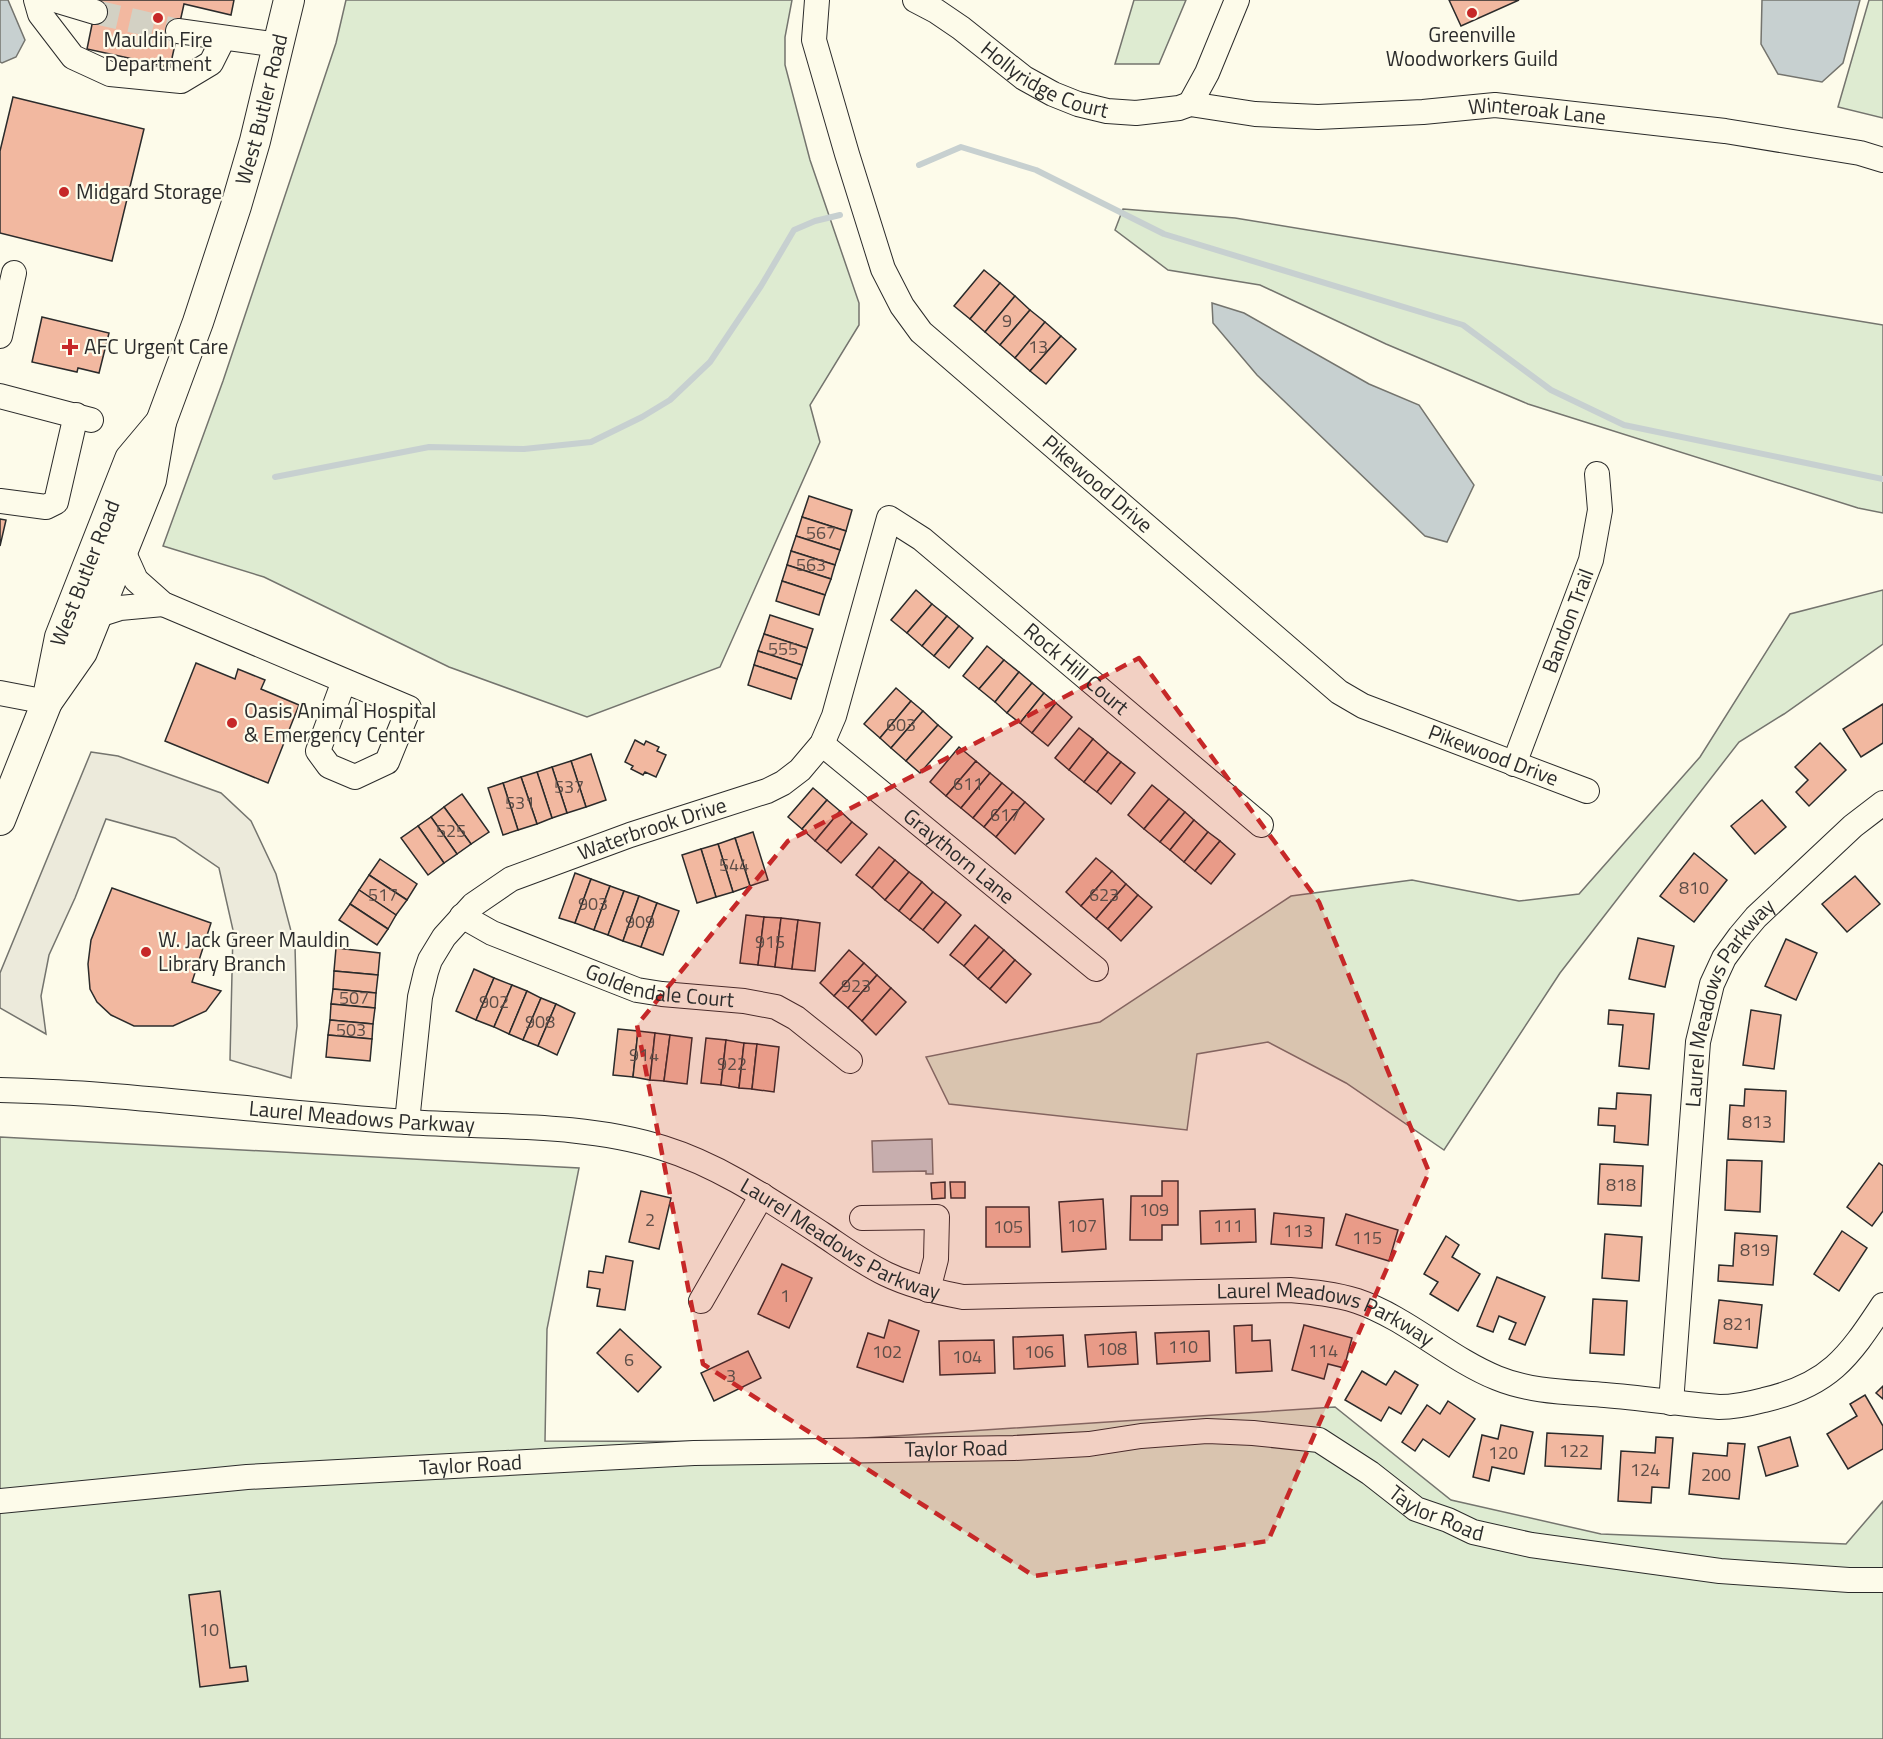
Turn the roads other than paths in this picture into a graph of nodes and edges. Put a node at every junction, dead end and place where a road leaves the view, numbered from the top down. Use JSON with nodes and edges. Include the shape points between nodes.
{"nodes":[{"id":1,"x":36,"y":0,"type":"edge"},
{"id":2,"x":55,"y":0,"type":"edge"},
{"id":3,"x":289,"y":0,"type":"edge"},
{"id":4,"x":817,"y":0,"type":"edge"},
{"id":5,"x":915,"y":0,"type":"edge"},
{"id":6,"x":1237,"y":0,"type":"edge"},
{"id":7,"x":943,"y":5,"type":"edge"},
{"id":8,"x":95,"y":12,"type":"tunnel mouth"},
{"id":9,"x":178,"y":31,"type":"tunnel mouth"},
{"id":10,"x":223,"y":39,"type":"junction"},
{"id":11,"x":279,"y":45,"type":"junction"},
{"id":12,"x":1190,"y":104,"type":"junction"},
{"id":13,"x":1883,"y":160,"type":"edge"},
{"id":14,"x":14,"y":273,"type":"dead end"},
{"id":15,"x":0,"y":336,"type":"edge"},
{"id":16,"x":0,"y":396,"type":"edge"},
{"id":17,"x":161,"y":422,"type":"junction"},
{"id":18,"x":1598,"y":474,"type":"dead end"},
{"id":19,"x":0,"y":501,"type":"edge"},
{"id":20,"x":889,"y":518,"type":"joint"},
{"id":21,"x":123,"y":551,"type":"junction"},
{"id":22,"x":163,"y":604,"type":"junction"},
{"id":23,"x":98,"y":615,"type":"junction"},
{"id":24,"x":344,"y":681,"type":"dead end"},
{"id":25,"x":0,"y":693,"type":"edge"},
{"id":26,"x":47,"y":702,"type":"junction"},
{"id":27,"x":822,"y":744,"type":"junction"},
{"id":28,"x":1514,"y":764,"type":"junction"},
{"id":29,"x":1587,"y":791,"type":"dead end"},
{"id":30,"x":1883,"y":803,"type":"edge"},
{"id":31,"x":0,"y":820,"type":"edge"},
{"id":32,"x":1261,"y":825,"type":"dead end"},
{"id":33,"x":462,"y":916,"type":"junction"},
{"id":34,"x":1096,"y":969,"type":"dead end"},
{"id":35,"x":850,"y":1061,"type":"dead end"},
{"id":36,"x":0,"y":1089,"type":"edge"},
{"id":37,"x":407,"y":1122,"type":"junction"},
{"id":38,"x":762,"y":1195,"type":"junction"},
{"id":39,"x":862,"y":1218,"type":"dead end"},
{"id":40,"x":928,"y":1290,"type":"junction"},
{"id":41,"x":700,"y":1301,"type":"dead end"},
{"id":42,"x":1883,"y":1305,"type":"edge"},
{"id":43,"x":1671,"y":1402,"type":"junction"},
{"id":44,"x":0,"y":1502,"type":"edge"},
{"id":45,"x":1883,"y":1580,"type":"edge"}],
"edges":[{"from":1,"to":10,"type":"street","via":[[40,14],[73,57],[110,74],[181,81],[212,63]]},
{"from":2,"to":8,"type":"street"},
{"from":3,"to":11,"type":"main road","name":"West Butler Road"},
{"from":4,"to":28,"type":"street","name":"Pikewood Drive","via":[[814,40],[883,269],[921,332],[1340,692],[1363,706]]},
{"from":5,"to":7,"type":"street","name":"Hollyridge Court"},
{"from":6,"to":12,"type":"street"},
{"from":7,"to":12,"type":"street","name":"Hollyridge Court","via":[[1024,78],[1053,94],[1107,111],[1136,113]]},
{"from":9,"to":10,"type":"street"},
{"from":10,"to":11,"type":"street"},
{"from":11,"to":17,"type":"main road","name":"West Butler Road","via":[[233,215]]},
{"from":12,"to":13,"type":"street","name":"Winteroak Lane","via":[[1255,114],[1318,117],[1495,105],[1725,131]]},
{"from":14,"to":15,"type":"street"},
{"from":16,"to":19,"type":"street","via":[[83,417],[56,502],[46,507]]},
{"from":17,"to":21,"type":"main road","name":"West Butler Road","via":[[152,480]]},
{"from":17,"to":26,"type":"main road","name":"West Butler Road","via":[[130,459],[60,637]]},
{"from":18,"to":28,"type":"street","name":"Bandon Trail","via":[[1599,510],[1591,560]]},
{"from":20,"to":27,"type":"street","name":"Waterbrook Drive","via":[[834,716]]},
{"from":20,"to":32,"type":"street","name":"Rock Hill Court","via":[[922,539]]},
{"from":21,"to":22,"type":"street","via":[[136,580]]},
{"from":21,"to":23,"type":"main road","name":"West Butler Road"},
{"from":22,"to":23,"type":"street","via":[[120,608]]},
{"from":22,"to":24,"type":"street"},
{"from":23,"to":26,"type":"main road","name":"West Butler Road","via":[[82,652]]},
{"from":25,"to":26,"type":"street"},
{"from":26,"to":31,"type":"main road","name":"West Butler Road"},
{"from":27,"to":33,"type":"street","name":"Waterbrook Drive","via":[[800,770],[775,787],[511,879]]},
{"from":27,"to":34,"type":"street","name":"Graythorn Lane"},
{"from":28,"to":29,"type":"street","name":"Pikewood Drive"},
{"from":30,"to":43,"type":"street","name":"Laurel Meadows Parkway","via":[[1756,917],[1724,958],[1712,984],[1698,1042]]},
{"from":33,"to":35,"type":"street","name":"Goldendale Court","via":[[492,933],[637,990],[776,1007]]},
{"from":33,"to":37,"type":"street","name":"Waterbrook Drive","via":[[444,937],[426,972]]},
{"from":36,"to":37,"type":"street","name":"Laurel Meadows Parkway"},
{"from":37,"to":38,"type":"street","name":"Laurel Meadows Parkway","via":[[546,1129],[636,1141],[689,1157]]},
{"from":38,"to":40,"type":"street","name":"Laurel Meadows Parkway","via":[[866,1263]]},
{"from":38,"to":41,"type":"street"},
{"from":39,"to":40,"type":"street","via":[[937,1217],[936,1259]]},
{"from":40,"to":43,"type":"street","name":"Laurel Meadows Parkway","via":[[963,1297],[1290,1290],[1328,1293],[1359,1302],[1469,1364],[1525,1387]]},
{"from":42,"to":43,"type":"street","name":"Laurel Meadows Parkway","via":[[1853,1350],[1811,1384],[1786,1395],[1734,1407]]},
{"from":44,"to":45,"type":"street","name":"Taylor Road","via":[[247,1478],[570,1459],[1014,1448],[1207,1431],[1241,1432],[1319,1440],[1416,1509],[1473,1532],[1531,1545],[1708,1570]]}]}
